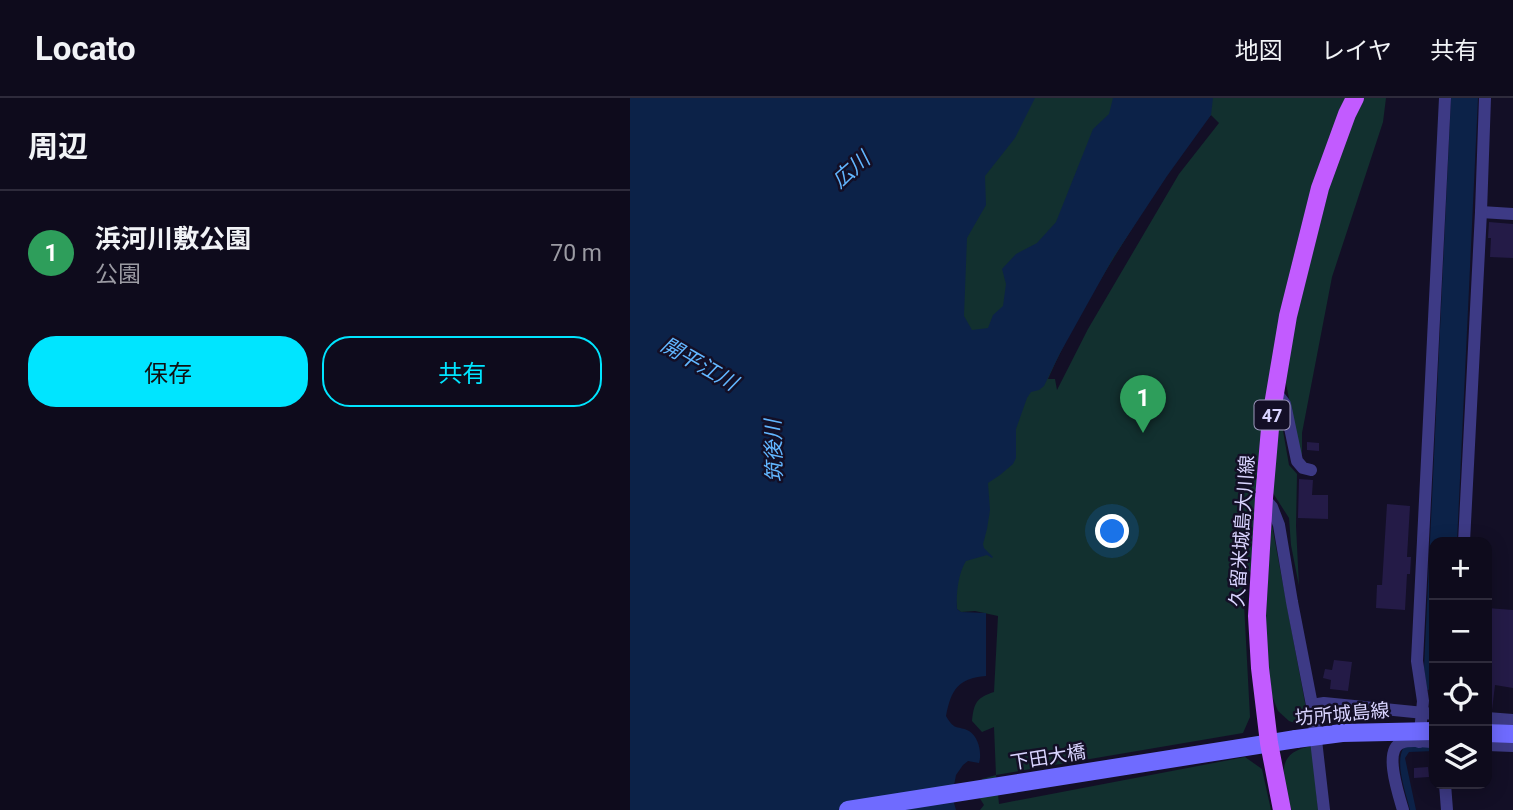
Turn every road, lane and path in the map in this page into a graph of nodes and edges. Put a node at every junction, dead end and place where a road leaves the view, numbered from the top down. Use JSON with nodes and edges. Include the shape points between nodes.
{"nodes":[{"id":1,"x":1355,"y":98,"type":"edge"},
{"id":2,"x":1445,"y":98,"type":"edge"},
{"id":3,"x":1485,"y":98,"type":"edge"},
{"id":4,"x":1481,"y":212,"type":"junction"},
{"id":5,"x":1513,"y":214,"type":"edge"},
{"id":6,"x":1275,"y":391,"type":"junction"},
{"id":7,"x":1311,"y":470,"type":"dead end"},
{"id":8,"x":1264,"y":498,"type":"junction"},
{"id":9,"x":1464,"y":537,"type":"edge"},
{"id":10,"x":1312,"y":705,"type":"junction"},
{"id":11,"x":1428,"y":714,"type":"edge"},
{"id":12,"x":1492,"y":718,"type":"edge"},
{"id":13,"x":1513,"y":720,"type":"edge"},
{"id":14,"x":1429,"y":731,"type":"edge"},
{"id":15,"x":1492,"y":733,"type":"edge"},
{"id":16,"x":1513,"y":734,"type":"edge"},
{"id":17,"x":1419,"y":742,"type":"junction"},
{"id":18,"x":1429,"y":742,"type":"edge"},
{"id":19,"x":1261,"y":744,"type":"junction"},
{"id":20,"x":1492,"y":745,"type":"edge"},
{"id":21,"x":1513,"y":746,"type":"edge"},
{"id":22,"x":1445,"y":789,"type":"edge"},
{"id":23,"x":849,"y":810,"type":"edge"},
{"id":24,"x":1282,"y":810,"type":"edge"},
{"id":25,"x":1324,"y":810,"type":"edge"},
{"id":26,"x":1403,"y":810,"type":"edge"},
{"id":27,"x":1447,"y":810,"type":"edge"}],
"edges":[{"from":1,"to":6,"type":"main road","name":"久留米城島大川線","number":"47","via":[[1320,188],[1287,316]]},
{"from":2,"to":11,"type":"street","via":[[1417,661]]},
{"from":3,"to":4,"type":"street"},
{"from":4,"to":5,"type":"street"},
{"from":4,"to":9,"type":"street"},
{"from":6,"to":7,"type":"street","via":[[1285,404],[1297,461]]},
{"from":6,"to":8,"type":"main road","name":"久留米城島大川線","number":"47"},
{"from":8,"to":10,"type":"street","via":[[1279,526]]},
{"from":8,"to":19,"type":"main road","name":"久留米城島大川線","number":"47","via":[[1257,616]]},
{"from":10,"to":11,"type":"street"},
{"from":10,"to":25,"type":"street"},
{"from":11,"to":17,"type":"street"},
{"from":12,"to":13,"type":"street"},
{"from":14,"to":19,"type":"main road","name":"坊所城島線","bridge":true,"via":[[1342,733]]},
{"from":15,"to":16,"type":"main road"},
{"from":17,"to":18,"type":"street"},
{"from":17,"to":26,"type":"street","via":[[1403,741],[1392,755]]},
{"from":19,"to":23,"type":"main road","name":"下田大橋"},
{"from":19,"to":24,"type":"main road","name":"久留米城島大川線","number":"47"},
{"from":20,"to":21,"type":"street"},
{"from":22,"to":27,"type":"street"}]}
